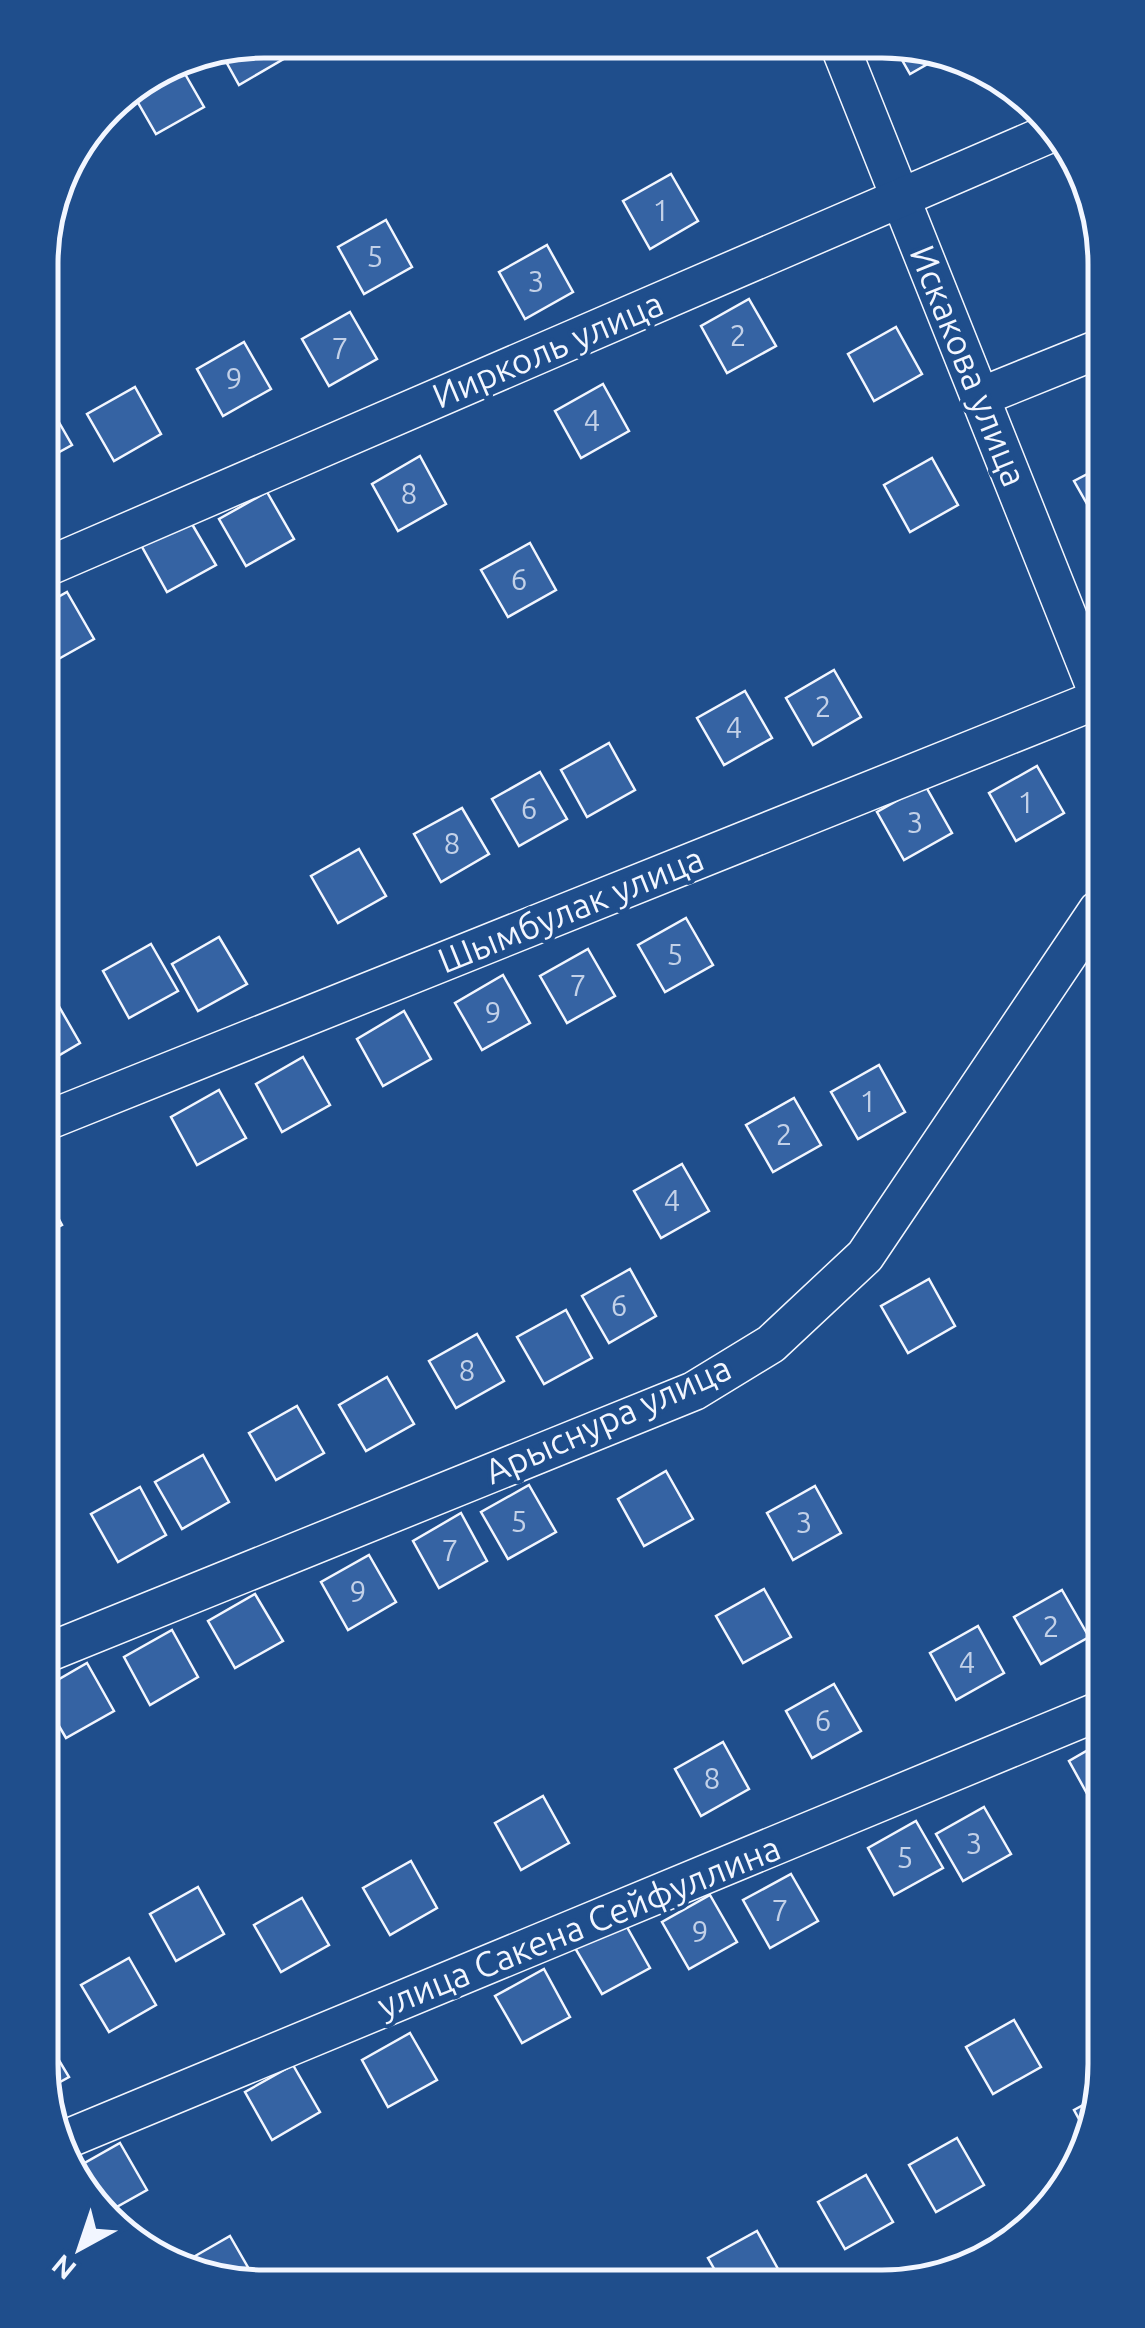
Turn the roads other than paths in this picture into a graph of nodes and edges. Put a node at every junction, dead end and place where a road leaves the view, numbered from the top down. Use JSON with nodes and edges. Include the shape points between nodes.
{"nodes":[{"id":1,"x":845,"y":58,"type":"edge"},
{"id":2,"x":1043,"y":136,"type":"edge"},
{"id":3,"x":900,"y":198,"type":"junction"},
{"id":4,"x":1088,"y":354,"type":"edge"},
{"id":5,"x":980,"y":396,"type":"junction"},
{"id":6,"x":58,"y":562,"type":"edge"},
{"id":7,"x":1088,"y":667,"type":"edge"},
{"id":8,"x":1088,"y":703,"type":"edge"},
{"id":9,"x":1088,"y":925,"type":"edge"},
{"id":10,"x":58,"y":1115,"type":"edge"},
{"id":11,"x":58,"y":1648,"type":"edge"},
{"id":12,"x":1087,"y":1716,"type":"edge"},
{"id":13,"x":71,"y":2137,"type":"edge"}],
"edges":[{"from":1,"to":3,"type":"street","name":"Искакова улица"},
{"from":2,"to":3,"type":"street","name":"Иирколь улица"},
{"from":3,"to":5,"type":"street","name":"Искакова улица"},
{"from":3,"to":6,"type":"street","name":"Иирколь улица"},
{"from":4,"to":5,"type":"street"},
{"from":5,"to":7,"type":"street","name":"Искакова улица"},
{"from":8,"to":10,"type":"street","name":"Шымбулак улица"},
{"from":9,"to":11,"type":"street","name":"Арыснура улица","via":[[865,1256],[771,1344],[694,1391]]},
{"from":12,"to":13,"type":"street","name":"улица Сакена Сейфуллина"}]}
